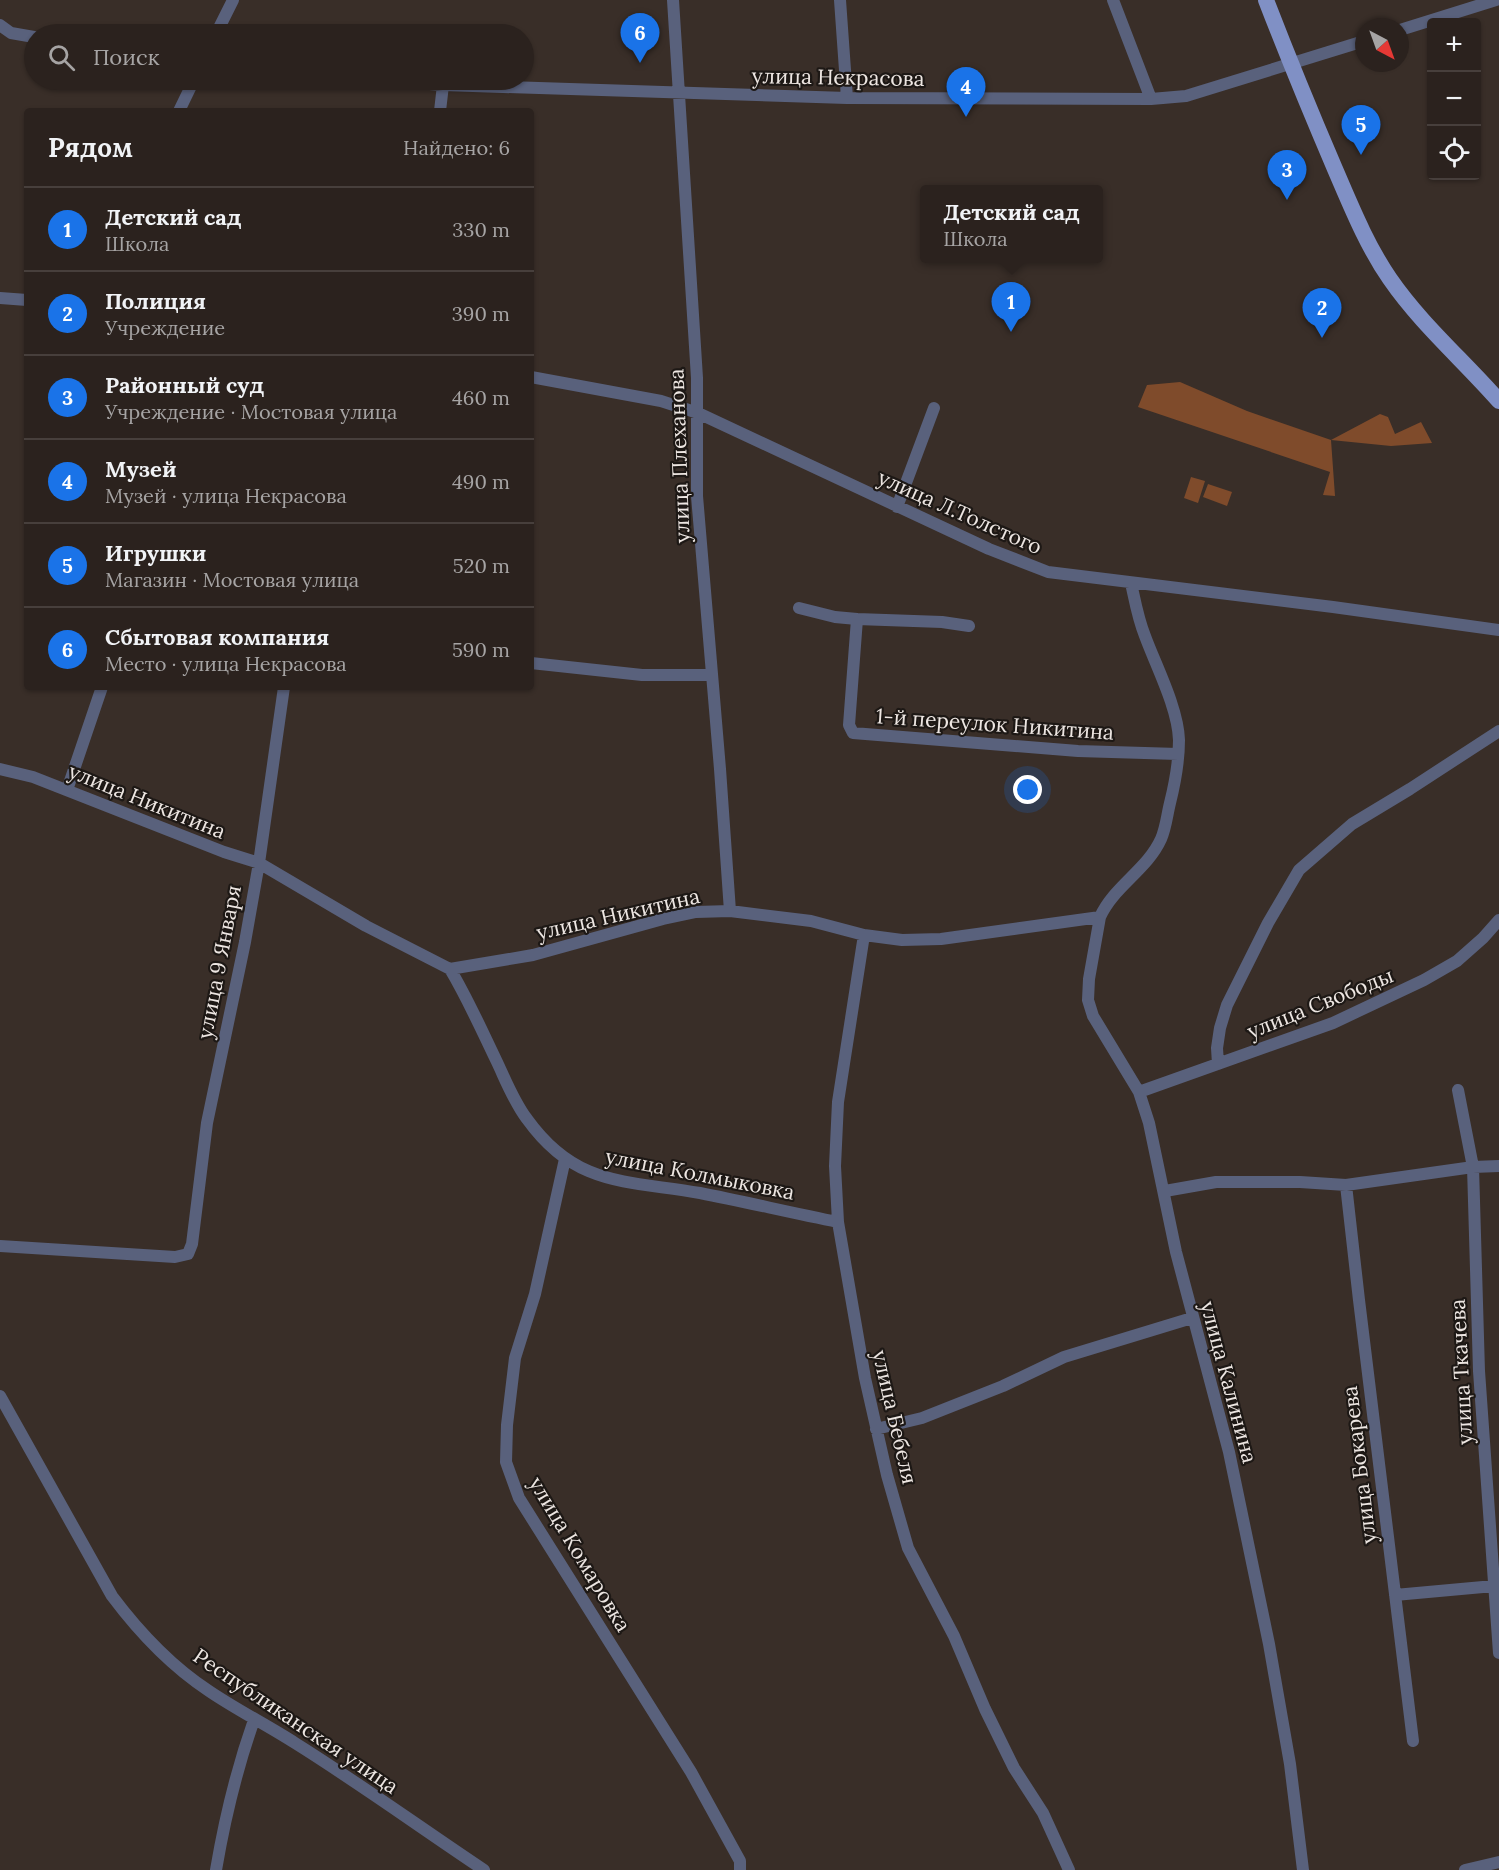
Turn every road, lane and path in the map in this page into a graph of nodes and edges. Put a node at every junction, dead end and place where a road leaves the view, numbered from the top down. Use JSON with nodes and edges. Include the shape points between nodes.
{"nodes":[{"id":1,"x":233,"y":0,"type":"edge"},
{"id":2,"x":673,"y":0,"type":"edge"},
{"id":3,"x":840,"y":0,"type":"edge"},
{"id":4,"x":1113,"y":0,"type":"edge"},
{"id":5,"x":1266,"y":0,"type":"edge"},
{"id":6,"x":1496,"y":0,"type":"edge"},
{"id":7,"x":1458,"y":5,"type":"edge"},
{"id":8,"x":221,"y":24,"type":"edge"},
{"id":9,"x":0,"y":25,"type":"edge"},
{"id":10,"x":1409,"y":26,"type":"edge"},
{"id":11,"x":24,"y":35,"type":"edge"},
{"id":12,"x":1355,"y":44,"type":"edge"},
{"id":13,"x":1291,"y":65,"type":"junction"},
{"id":14,"x":534,"y":88,"type":"edge"},
{"id":15,"x":189,"y":90,"type":"edge"},
{"id":16,"x":442,"y":90,"type":"edge"},
{"id":17,"x":678,"y":93,"type":"junction"},
{"id":18,"x":847,"y":98,"type":"junction"},
{"id":19,"x":1151,"y":99,"type":"junction"},
{"id":20,"x":180,"y":108,"type":"edge"},
{"id":21,"x":440,"y":108,"type":"edge"},
{"id":22,"x":0,"y":298,"type":"edge"},
{"id":23,"x":24,"y":300,"type":"edge"},
{"id":24,"x":534,"y":378,"type":"edge"},
{"id":25,"x":1499,"y":401,"type":"edge"},
{"id":26,"x":934,"y":408,"type":"dead end"},
{"id":27,"x":698,"y":413,"type":"junction"},
{"id":28,"x":897,"y":507,"type":"junction"},
{"id":29,"x":1131,"y":583,"type":"junction"},
{"id":30,"x":799,"y":608,"type":"dead end"},
{"id":31,"x":857,"y":619,"type":"junction"},
{"id":32,"x":969,"y":626,"type":"dead end"},
{"id":33,"x":1499,"y":630,"type":"edge"},
{"id":34,"x":534,"y":663,"type":"edge"},
{"id":35,"x":712,"y":675,"type":"junction"},
{"id":36,"x":101,"y":690,"type":"edge"},
{"id":37,"x":284,"y":690,"type":"edge"},
{"id":38,"x":1499,"y":731,"type":"edge"},
{"id":39,"x":1178,"y":754,"type":"junction"},
{"id":40,"x":0,"y":769,"type":"edge"},
{"id":41,"x":67,"y":790,"type":"junction"},
{"id":42,"x":259,"y":863,"type":"junction"},
{"id":43,"x":730,"y":911,"type":"junction"},
{"id":44,"x":1100,"y":917,"type":"junction"},
{"id":45,"x":1499,"y":920,"type":"edge"},
{"id":46,"x":864,"y":935,"type":"junction"},
{"id":47,"x":450,"y":969,"type":"junction"},
{"id":48,"x":1218,"y":1064,"type":"junction"},
{"id":49,"x":1458,"y":1090,"type":"dead end"},
{"id":50,"x":1139,"y":1092,"type":"junction"},
{"id":51,"x":565,"y":1159,"type":"junction"},
{"id":52,"x":1499,"y":1166,"type":"edge"},
{"id":53,"x":1473,"y":1167,"type":"junction"},
{"id":54,"x":1346,"y":1185,"type":"junction"},
{"id":55,"x":1165,"y":1191,"type":"junction"},
{"id":56,"x":838,"y":1222,"type":"junction"},
{"id":57,"x":0,"y":1246,"type":"edge"},
{"id":58,"x":1192,"y":1317,"type":"junction"},
{"id":59,"x":0,"y":1396,"type":"edge"},
{"id":60,"x":876,"y":1429,"type":"junction"},
{"id":61,"x":1496,"y":1589,"type":"edge"},
{"id":62,"x":1395,"y":1595,"type":"junction"},
{"id":63,"x":1499,"y":1653,"type":"edge"},
{"id":64,"x":254,"y":1720,"type":"junction"},
{"id":65,"x":1413,"y":1741,"type":"dead end"},
{"id":66,"x":1499,"y":1862,"type":"edge"},
{"id":67,"x":216,"y":1870,"type":"edge"},
{"id":68,"x":484,"y":1870,"type":"edge"},
{"id":69,"x":740,"y":1870,"type":"edge"},
{"id":70,"x":1069,"y":1870,"type":"edge"},
{"id":71,"x":1303,"y":1870,"type":"edge"},
{"id":72,"x":1465,"y":1870,"type":"edge"}],
"edges":[{"from":1,"to":8,"type":"street"},
{"from":2,"to":17,"type":"street","name":"улица Плеханова"},
{"from":3,"to":18,"type":"street"},
{"from":4,"to":19,"type":"street"},
{"from":5,"to":13,"type":"main road"},
{"from":6,"to":7,"type":"street"},
{"from":7,"to":10,"type":"street"},
{"from":9,"to":11,"type":"street","via":[[11,33]]},
{"from":12,"to":13,"type":"street","name":"улица Некрасова"},
{"from":13,"to":19,"type":"street","name":"улица Некрасова","via":[[1186,96]]},
{"from":13,"to":25,"type":"main road","via":[[1346,194],[1389,278],[1416,314]]},
{"from":14,"to":17,"type":"street","name":"улица Некрасова"},
{"from":15,"to":20,"type":"street"},
{"from":16,"to":21,"type":"street"},
{"from":17,"to":18,"type":"street","name":"улица Некрасова"},
{"from":17,"to":27,"type":"street","name":"улица Плеханова"},
{"from":18,"to":19,"type":"street","name":"улица Некрасова"},
{"from":22,"to":23,"type":"street"},
{"from":24,"to":27,"type":"street","name":"улица Л.Толстого","via":[[661,401]]},
{"from":26,"to":28,"type":"street"},
{"from":27,"to":28,"type":"street","name":"улица Л.Толстого"},
{"from":27,"to":35,"type":"street","name":"улица Плеханова","via":[[697,496]]},
{"from":28,"to":29,"type":"street","name":"улица Л.Толстого","via":[[1048,572]]},
{"from":29,"to":33,"type":"street","name":"улица Л.Толстого"},
{"from":29,"to":39,"type":"street","via":[[1143,632],[1173,710]]},
{"from":30,"to":31,"type":"street"},
{"from":31,"to":32,"type":"street"},
{"from":31,"to":39,"type":"street","name":"1-й переулок Никитина","via":[[849,725],[853,733],[1078,751]]},
{"from":34,"to":35,"type":"street","via":[[642,675]]},
{"from":35,"to":43,"type":"street","name":"улица Плеханова"},
{"from":36,"to":41,"type":"street"},
{"from":37,"to":42,"type":"street","name":"улица 9 Января"},
{"from":38,"to":48,"type":"street","via":[[1352,824],[1299,870],[1227,1005],[1220,1028]]},
{"from":39,"to":44,"type":"street","via":[[1161,838],[1145,864],[1106,904]]},
{"from":40,"to":41,"type":"street","name":"улица Никитина"},
{"from":41,"to":42,"type":"street","name":"улица Никитина"},
{"from":42,"to":47,"type":"street","name":"улица Никитина","via":[[366,926]]},
{"from":42,"to":57,"type":"street","name":"улица 9 Января","via":[[207,1123],[188,1254],[175,1257]]},
{"from":43,"to":46,"type":"street","name":"улица Никитина","via":[[811,921]]},
{"from":43,"to":47,"type":"street","name":"улица Никитина","via":[[696,912],[534,955]]},
{"from":44,"to":46,"type":"street","name":"улица Никитина","via":[[941,939],[902,940]]},
{"from":44,"to":50,"type":"street","name":"улица Калинина","via":[[1088,1000],[1093,1016]]},
{"from":45,"to":48,"type":"street","name":"улица Свободы","via":[[1457,961],[1424,980],[1333,1023]]},
{"from":46,"to":56,"type":"street","name":"улица Бебеля","via":[[838,1102]]},
{"from":47,"to":51,"type":"street","name":"улица Колмыковка","via":[[512,1095],[546,1142]]},
{"from":48,"to":50,"type":"street","name":"улица Свободы"},
{"from":49,"to":53,"type":"street","name":"улица Ткачева"},
{"from":50,"to":55,"type":"street","name":"улица Калинина"},
{"from":51,"to":56,"type":"street","name":"улица Колмыковка","via":[[615,1181],[700,1193]]},
{"from":51,"to":69,"type":"street","name":"улица Комаровка","via":[[535,1294],[515,1358],[506,1462],[519,1498],[691,1772],[736,1852]]},
{"from":52,"to":53,"type":"street"},
{"from":53,"to":54,"type":"street"},
{"from":53,"to":61,"type":"street","name":"улица Ткачева","via":[[1479,1371]]},
{"from":54,"to":55,"type":"street","via":[[1216,1182]]},
{"from":54,"to":62,"type":"street","name":"улица Бокарева"},
{"from":55,"to":58,"type":"street","name":"улица Калинина"},
{"from":56,"to":60,"type":"street","name":"улица Бебеля"},
{"from":58,"to":60,"type":"street","via":[[1064,1357],[922,1418]]},
{"from":58,"to":71,"type":"street","name":"улица Калинина","via":[[1229,1452],[1269,1644]]},
{"from":59,"to":64,"type":"street","name":"Республиканская улица","via":[[112,1596],[135,1626],[207,1690]]},
{"from":60,"to":70,"type":"street","name":"улица Бебеля","via":[[908,1548],[954,1636],[1014,1768],[1043,1813]]},
{"from":61,"to":62,"type":"street"},
{"from":61,"to":63,"type":"street","name":"улица Ткачева"},
{"from":62,"to":65,"type":"street","name":"улица Бокарева"},
{"from":64,"to":67,"type":"street","via":[[225,1817]]},
{"from":64,"to":68,"type":"street","name":"Республиканская улица","via":[[294,1742]]},
{"from":66,"to":72,"type":"street"}]}
